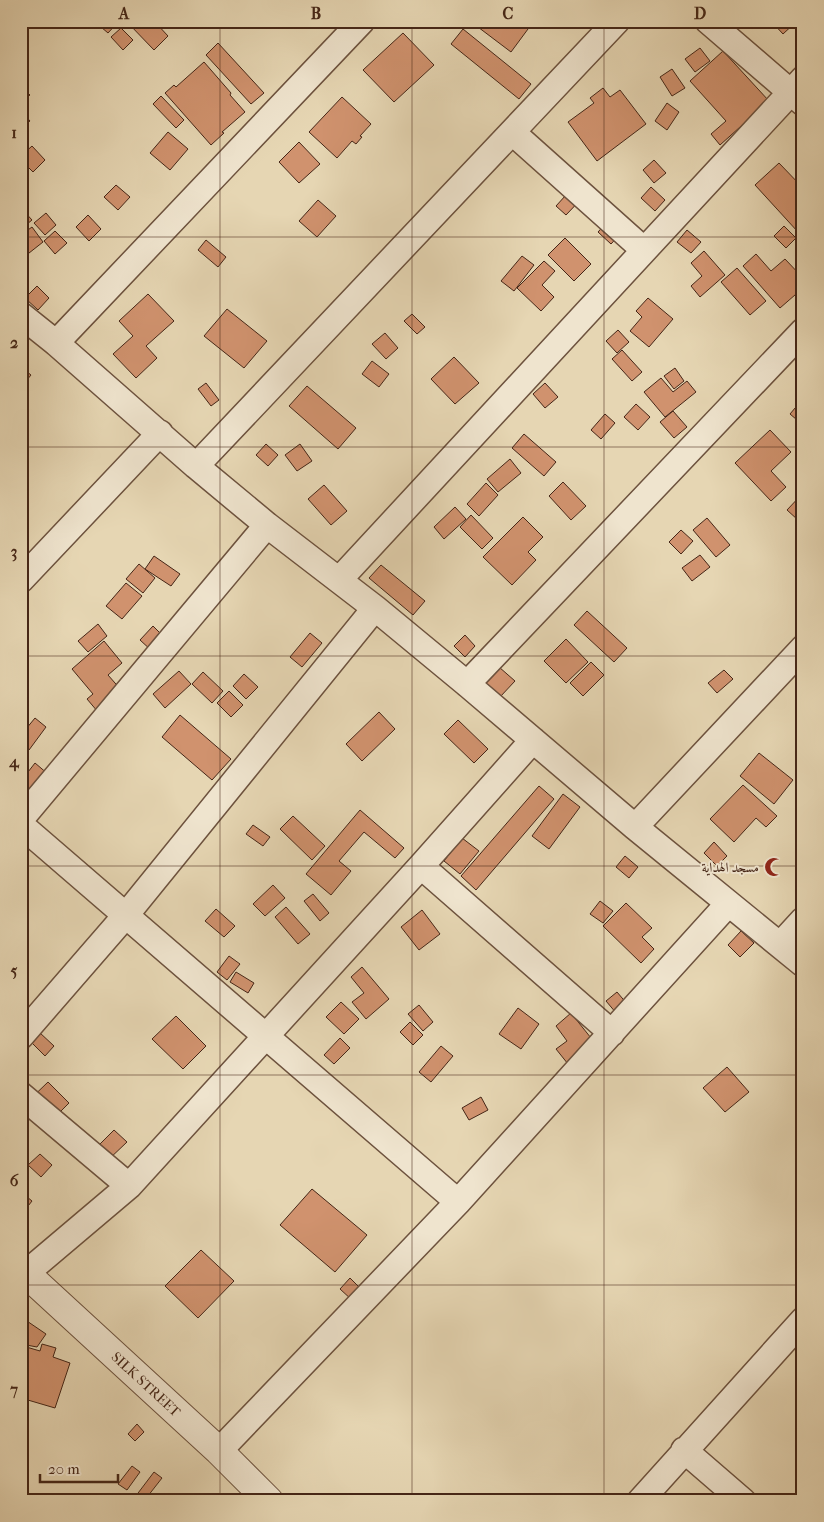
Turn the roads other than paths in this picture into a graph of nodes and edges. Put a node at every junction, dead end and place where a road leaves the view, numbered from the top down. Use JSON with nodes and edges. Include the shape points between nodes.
{"nodes":[{"id":1,"x":362,"y":21,"type":"edge"},
{"id":2,"x":617,"y":21,"type":"edge"},
{"id":3,"x":708,"y":21,"type":"edge"},
{"id":4,"x":799,"y":92,"type":"edge"},
{"id":5,"x":512,"y":132,"type":"junction"},
{"id":6,"x":644,"y":250,"type":"junction"},
{"id":7,"x":21,"y":315,"type":"edge"},
{"id":8,"x":803,"y":331,"type":"edge"},
{"id":9,"x":56,"y":343,"type":"junction"},
{"id":10,"x":160,"y":434,"type":"junction"},
{"id":11,"x":196,"y":466,"type":"junction"},
{"id":12,"x":267,"y":525,"type":"junction"},
{"id":13,"x":21,"y":580,"type":"edge"},
{"id":14,"x":339,"y":580,"type":"junction"},
{"id":15,"x":376,"y":608,"type":"junction"},
{"id":16,"x":803,"y":648,"type":"edge"},
{"id":17,"x":467,"y":684,"type":"junction"},
{"id":18,"x":533,"y":740,"type":"junction"},
{"id":19,"x":21,"y":820,"type":"edge"},
{"id":20,"x":21,"y":825,"type":"edge"},
{"id":21,"x":635,"y":826,"type":"junction"},
{"id":22,"x":421,"y":866,"type":"junction"},
{"id":23,"x":728,"y":904,"type":"junction"},
{"id":24,"x":126,"y":915,"type":"junction"},
{"id":25,"x":803,"y":920,"type":"edge"},
{"id":26,"x":780,"y":945,"type":"junction"},
{"id":27,"x":803,"y":964,"type":"edge"},
{"id":28,"x":612,"y":1033,"type":"junction"},
{"id":29,"x":21,"y":1036,"type":"edge"},
{"id":30,"x":265,"y":1036,"type":"junction"},
{"id":31,"x":21,"y":1095,"type":"edge"},
{"id":32,"x":129,"y":1186,"type":"junction"},
{"id":33,"x":458,"y":1202,"type":"junction"},
{"id":34,"x":23,"y":1274,"type":"edge"},
{"id":35,"x":803,"y":1320,"type":"edge"},
{"id":36,"x":684,"y":1450,"type":"junction"},
{"id":37,"x":219,"y":1451,"type":"junction"},
{"id":38,"x":270,"y":1501,"type":"edge"},
{"id":39,"x":640,"y":1501,"type":"edge"},
{"id":40,"x":743,"y":1501,"type":"edge"}],
"edges":[{"from":1,"to":9,"type":"street"},
{"from":2,"to":5,"type":"street"},
{"from":3,"to":4,"type":"street"},
{"from":4,"to":6,"type":"street"},
{"from":5,"to":6,"type":"street"},
{"from":5,"to":11,"type":"street"},
{"from":6,"to":14,"type":"street"},
{"from":7,"to":9,"type":"street"},
{"from":8,"to":17,"type":"street"},
{"from":9,"to":10,"type":"street"},
{"from":10,"to":11,"type":"street"},
{"from":10,"to":13,"type":"street"},
{"from":11,"to":12,"type":"street"},
{"from":12,"to":14,"type":"street"},
{"from":12,"to":19,"type":"street"},
{"from":14,"to":15,"type":"street"},
{"from":15,"to":17,"type":"street"},
{"from":15,"to":24,"type":"street"},
{"from":16,"to":21,"type":"street"},
{"from":17,"to":18,"type":"street"},
{"from":18,"to":21,"type":"street"},
{"from":18,"to":22,"type":"street"},
{"from":20,"to":24,"type":"street"},
{"from":21,"to":23,"type":"street"},
{"from":22,"to":28,"type":"street"},
{"from":22,"to":30,"type":"street"},
{"from":23,"to":26,"type":"street"},
{"from":23,"to":28,"type":"street"},
{"from":24,"to":29,"type":"street"},
{"from":24,"to":30,"type":"street"},
{"from":25,"to":26,"type":"street"},
{"from":26,"to":27,"type":"street"},
{"from":28,"to":33,"type":"street"},
{"from":30,"to":32,"type":"street"},
{"from":30,"to":33,"type":"street"},
{"from":31,"to":32,"type":"street"},
{"from":32,"to":34,"type":"street"},
{"from":33,"to":37,"type":"street"},
{"from":34,"to":37,"type":"street","name":"SILK STREET"},
{"from":35,"to":36,"type":"street"},
{"from":36,"to":39,"type":"street"},
{"from":36,"to":40,"type":"street"},
{"from":37,"to":38,"type":"street","name":"SILK STREET"}]}
